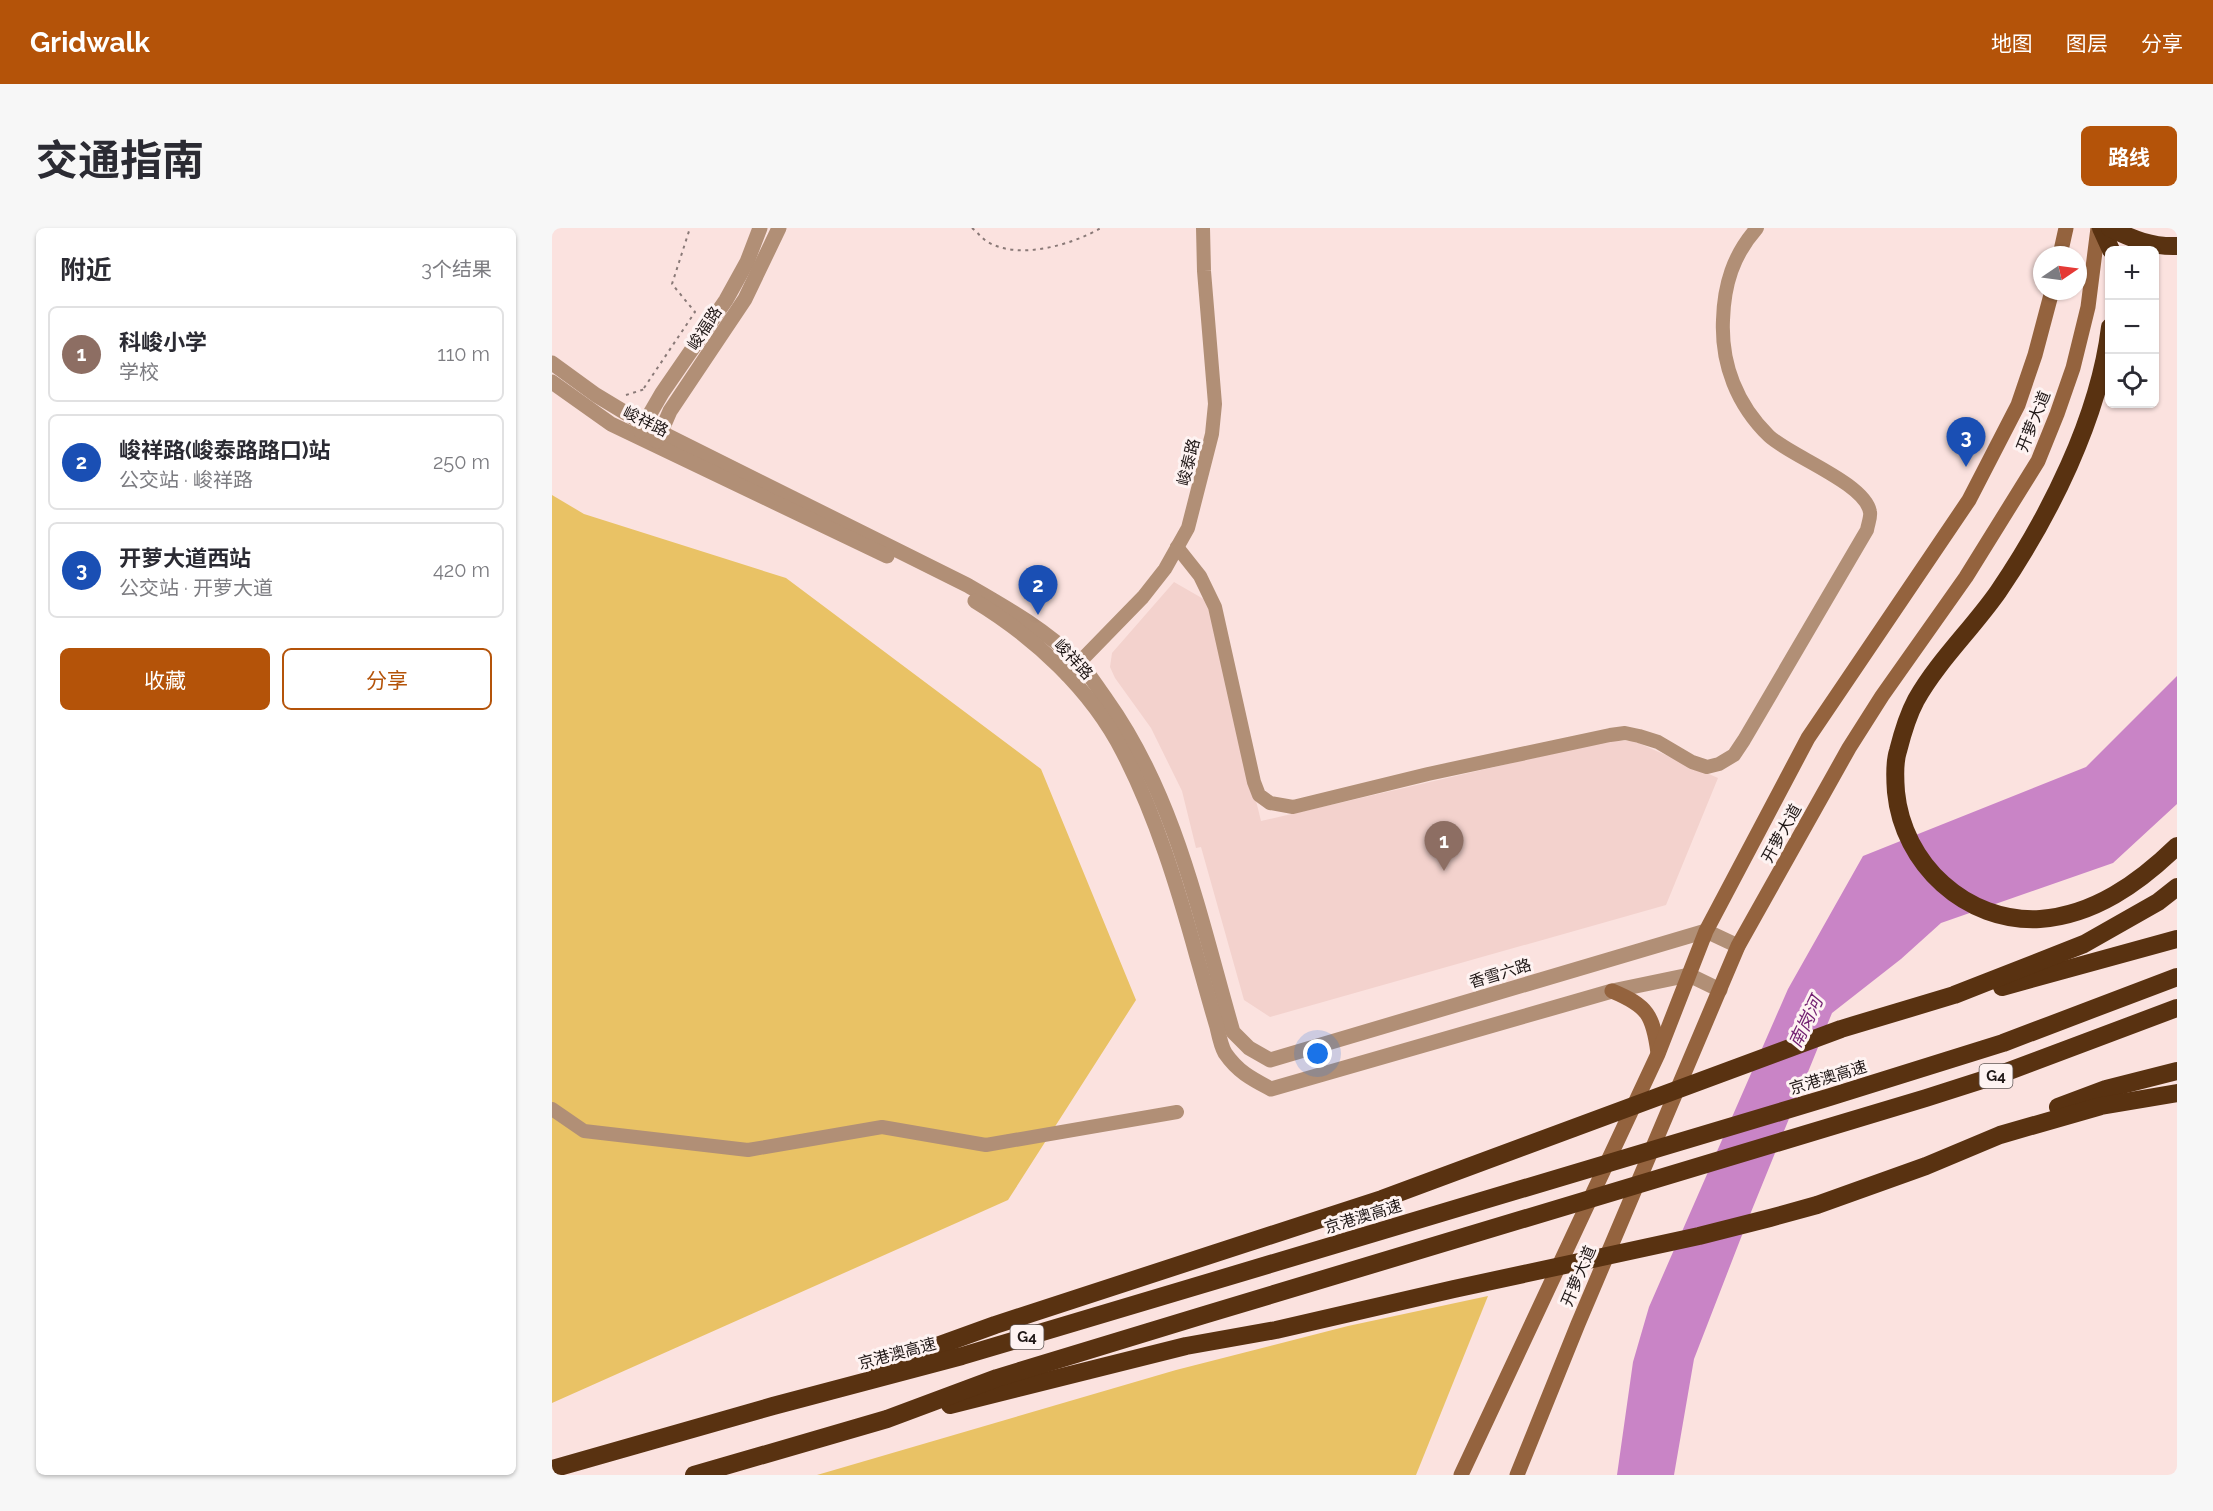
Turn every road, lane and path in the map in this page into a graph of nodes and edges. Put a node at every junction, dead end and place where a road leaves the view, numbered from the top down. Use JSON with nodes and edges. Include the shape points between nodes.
{"nodes":[{"id":1,"x":690,"y":228,"type":"edge"},
{"id":2,"x":760,"y":228,"type":"edge"},
{"id":3,"x":779,"y":228,"type":"edge"},
{"id":4,"x":972,"y":228,"type":"edge"},
{"id":5,"x":1101,"y":228,"type":"edge"},
{"id":6,"x":1203,"y":228,"type":"edge"},
{"id":7,"x":1757,"y":228,"type":"edge"},
{"id":8,"x":2066,"y":228,"type":"edge"},
{"id":9,"x":2100,"y":228,"type":"edge"},
{"id":10,"x":2110,"y":228,"type":"edge"},
{"id":11,"x":2062,"y":246,"type":"edge"},
{"id":12,"x":2109,"y":246,"type":"edge"},
{"id":13,"x":2174,"y":246,"type":"edge"},
{"id":14,"x":2050,"y":300,"type":"edge"},
{"id":15,"x":2105,"y":345,"type":"edge"},
{"id":16,"x":552,"y":363,"type":"edge"},
{"id":17,"x":552,"y":382,"type":"edge"},
{"id":18,"x":644,"y":388,"type":"junction"},
{"id":19,"x":657,"y":402,"type":"junction"},
{"id":20,"x":619,"y":410,"type":"junction"},
{"id":21,"x":640,"y":430,"type":"junction"},
{"id":22,"x":658,"y":438,"type":"junction"},
{"id":23,"x":1178,"y":547,"type":"junction"},
{"id":24,"x":1080,"y":664,"type":"junction"},
{"id":25,"x":1067,"y":675,"type":"junction"},
{"id":26,"x":2177,"y":846,"type":"edge"},
{"id":27,"x":2177,"y":887,"type":"edge"},
{"id":28,"x":1706,"y":931,"type":"junction"},
{"id":29,"x":2177,"y":939,"type":"edge"},
{"id":30,"x":1738,"y":946,"type":"junction"},
{"id":31,"x":1689,"y":975,"type":"junction"},
{"id":32,"x":2177,"y":977,"type":"edge"},
{"id":33,"x":1720,"y":990,"type":"junction"},
{"id":34,"x":1612,"y":991,"type":"junction"},
{"id":35,"x":1954,"y":995,"type":"junction"},
{"id":36,"x":2177,"y":1008,"type":"edge"},
{"id":37,"x":1658,"y":1054,"type":"junction"},
{"id":38,"x":1270,"y":1060,"type":"joint"},
{"id":39,"x":2177,"y":1071,"type":"edge"},
{"id":40,"x":2177,"y":1093,"type":"edge"},
{"id":41,"x":552,"y":1109,"type":"edge"},
{"id":42,"x":1178,"y":1112,"type":"dead end"},
{"id":43,"x":2000,"y":1135,"type":"junction"},
{"id":44,"x":773,"y":1406,"type":"junction"},
{"id":45,"x":887,"y":1419,"type":"junction"},
{"id":46,"x":552,"y":1469,"type":"edge"},
{"id":47,"x":694,"y":1475,"type":"edge"},
{"id":48,"x":1461,"y":1475,"type":"edge"},
{"id":49,"x":1517,"y":1475,"type":"edge"}],
"edges":[{"from":1,"to":18,"type":"path","via":[[672,284],[695,312]]},
{"from":2,"to":19,"type":"street","name":"峻福路","via":[[726,300]]},
{"from":3,"to":22,"type":"street","name":"峻福路","via":[[744,299],[670,411]]},
{"from":4,"to":5,"type":"path","via":[[988,242],[1018,251],[1044,249]]},
{"from":6,"to":23,"type":"street","name":"峻泰路","via":[[1215,404],[1201,482],[1188,528]]},
{"from":7,"to":23,"type":"street","via":[[1737,257],[1723,296],[1724,349],[1732,382],[1741,401],[1770,437],[1853,488],[1870,511],[1867,530],[1744,740],[1734,755],[1719,764],[1707,767],[1658,742],[1625,733],[1293,807],[1270,804],[1259,795],[1254,782],[1215,607],[1200,576]]},
{"from":8,"to":11,"type":"main road"},
{"from":9,"to":12,"type":"highway"},
{"from":9,"to":30,"type":"main road","name":"开萝大道","via":[[2088,307],[2073,368],[2038,461],[1966,577],[1849,748]]},
{"from":10,"to":13,"type":"highway","via":[[2137,241]]},
{"from":14,"to":28,"type":"main road","name":"开萝大道","via":[[2018,405],[1969,500],[1808,738]]},
{"from":15,"to":26,"type":"highway","via":[[2091,408],[2063,476],[2024,552],[1915,702],[1897,754],[1896,795],[1904,831],[1932,875],[1974,906],[2004,916],[2061,918],[2090,908],[2118,893]]},
{"from":16,"to":20,"type":"street","name":"峻祥路"},
{"from":17,"to":21,"type":"street","name":"峻祥路","via":[[611,424]]},
{"from":18,"to":19,"type":"path"},
{"from":18,"to":20,"type":"path","via":[[626,393]]},
{"from":19,"to":21,"type":"street","name":"峻福路"},
{"from":20,"to":21,"type":"street","name":"峻祥路"},
{"from":21,"to":22,"type":"street","name":"峻祥路"},
{"from":22,"to":24,"type":"street","name":"峻祥路","via":[[967,585],[1039,629]]},
{"from":22,"to":25,"type":"street","name":"峻祥路","via":[[957,590],[1032,641]]},
{"from":23,"to":24,"type":"street","name":"峻泰路","via":[[1143,597]]},
{"from":24,"to":25,"type":"street","name":"峻泰路"},
{"from":24,"to":38,"type":"street","name":"峻祥路","via":[[1122,722],[1167,810],[1233,1032],[1248,1048]]},
{"from":25,"to":34,"type":"street","name":"峻祥路","via":[[1122,750],[1143,795],[1224,1051],[1243,1074],[1271,1089]]},
{"from":27,"to":35,"type":"highway","via":[[2084,944]]},
{"from":28,"to":30,"type":"street"},
{"from":28,"to":31,"type":"main road","name":"开萝大道"},
{"from":28,"to":38,"type":"street","name":"香雪六路"},
{"from":29,"to":35,"type":"highway","via":[[1990,990]]},
{"from":30,"to":33,"type":"main road","name":"开萝大道"},
{"from":31,"to":33,"type":"street"},
{"from":31,"to":34,"type":"street"},
{"from":31,"to":37,"type":"main road","name":"开萝大道"},
{"from":32,"to":44,"type":"highway","name":"京港澳高速","number":"G4","via":[[2003,1043],[1830,1097],[962,1356]]},
{"from":33,"to":49,"type":"main road","name":"开萝大道"},
{"from":34,"to":37,"type":"main road","via":[[1642,1006],[1650,1016]]},
{"from":35,"to":44,"type":"highway","via":[[1841,1029],[1382,1199],[995,1325]]},
{"from":36,"to":45,"type":"highway","number":"G4","via":[[2001,1074],[997,1378]]},
{"from":37,"to":48,"type":"main road","name":"开萝大道"},
{"from":39,"to":43,"type":"highway","via":[[2106,1089],[2034,1116]]},
{"from":40,"to":43,"type":"highway","via":[[2100,1106]]},
{"from":41,"to":42,"type":"street","via":[[584,1131],[748,1150],[882,1127],[986,1145]]},
{"from":43,"to":45,"type":"highway","via":[[1926,1166],[1770,1218],[1276,1330],[1186,1346]]},
{"from":44,"to":46,"type":"highway","name":"京港澳高速","number":"G4"},
{"from":45,"to":47,"type":"highway","number":"G4"}]}
